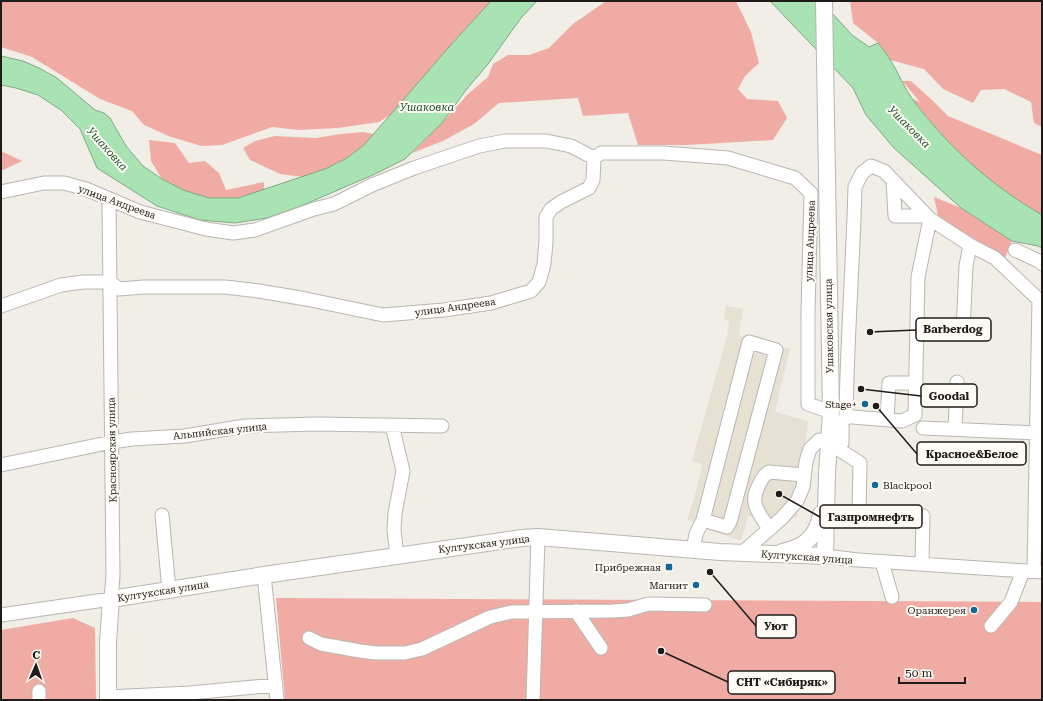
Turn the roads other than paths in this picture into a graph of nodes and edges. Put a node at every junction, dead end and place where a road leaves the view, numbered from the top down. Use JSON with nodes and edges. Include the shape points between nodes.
{"nodes":[{"id":1,"x":824,"y":1,"type":"edge"},
{"id":2,"x":594,"y":158,"type":"junction"},
{"id":3,"x":893,"y":180,"type":"junction"},
{"id":4,"x":1,"y":192,"type":"edge"},
{"id":5,"x":109,"y":200,"type":"junction"},
{"id":6,"x":928,"y":218,"type":"junction"},
{"id":7,"x":970,"y":245,"type":"junction"},
{"id":8,"x":1015,"y":250,"type":"dead end"},
{"id":9,"x":1042,"y":264,"type":"edge"},
{"id":10,"x":110,"y":282,"type":"junction"},
{"id":11,"x":1040,"y":300,"type":"edge"},
{"id":12,"x":1,"y":306,"type":"edge"},
{"id":13,"x":963,"y":332,"type":"dead end"},
{"id":14,"x":957,"y":382,"type":"dead end"},
{"id":15,"x":916,"y":383,"type":"junction"},
{"id":16,"x":831,"y":412,"type":"junction"},
{"id":17,"x":846,"y":417,"type":"junction"},
{"id":18,"x":887,"y":420,"type":"junction"},
{"id":19,"x":392,"y":425,"type":"junction"},
{"id":20,"x":442,"y":426,"type":"dead end"},
{"id":21,"x":923,"y":428,"type":"dead end"},
{"id":22,"x":955,"y":429,"type":"junction"},
{"id":23,"x":1036,"y":433,"type":"junction"},
{"id":24,"x":112,"y":442,"type":"junction"},
{"id":25,"x":829,"y":443,"type":"junction"},
{"id":26,"x":1,"y":465,"type":"edge"},
{"id":27,"x":827,"y":473,"type":"junction"},
{"id":28,"x":804,"y":475,"type":"junction"},
{"id":29,"x":162,"y":515,"type":"dead end"},
{"id":30,"x":704,"y":520,"type":"junction"},
{"id":31,"x":1038,"y":521,"type":"edge"},
{"id":32,"x":769,"y":529,"type":"junction"},
{"id":33,"x":538,"y":537,"type":"junction"},
{"id":34,"x":693,"y":550,"type":"junction"},
{"id":35,"x":742,"y":553,"type":"junction"},
{"id":36,"x":770,"y":554,"type":"junction"},
{"id":37,"x":397,"y":556,"type":"junction"},
{"id":38,"x":825,"y":556,"type":"junction"},
{"id":39,"x":882,"y":562,"type":"junction"},
{"id":40,"x":922,"y":564,"type":"junction"},
{"id":41,"x":1033,"y":571,"type":"edge"},
{"id":42,"x":264,"y":575,"type":"junction"},
{"id":43,"x":168,"y":590,"type":"junction"},
{"id":44,"x":892,"y":596,"type":"dead end"},
{"id":45,"x":112,"y":599,"type":"junction"},
{"id":46,"x":705,"y":605,"type":"dead end"},
{"id":47,"x":576,"y":611,"type":"junction"},
{"id":48,"x":536,"y":612,"type":"junction"},
{"id":49,"x":1,"y":616,"type":"edge"},
{"id":50,"x":992,"y":626,"type":"dead end"},
{"id":51,"x":309,"y":638,"type":"dead end"},
{"id":52,"x":601,"y":648,"type":"dead end"},
{"id":53,"x":276,"y":685,"type":"junction"},
{"id":54,"x":108,"y":699,"type":"edge"},
{"id":55,"x":277,"y":700,"type":"edge"},
{"id":56,"x":533,"y":700,"type":"edge"}],
"edges":[{"from":1,"to":16,"type":"main road","name":"Ушаковская улица"},
{"from":2,"to":5,"type":"street","name":"улица Андреева","via":[[571,146],[546,141],[505,140],[414,168],[372,184],[334,204],[255,230],[233,233],[206,229],[140,212]]},
{"from":2,"to":10,"type":"street","name":"улица Андреева","via":[[593,180],[589,188],[561,202],[551,209],[546,217],[544,264],[539,282],[531,291],[492,303],[383,315],[260,290],[225,287],[119,289]]},
{"from":2,"to":16,"type":"street","name":"улица Андреева","via":[[601,153],[664,153],[728,158],[795,178],[811,193],[808,404]]},
{"from":3,"to":6,"type":"street"},
{"from":3,"to":6,"type":"street","via":[[895,216]]},
{"from":3,"to":17,"type":"street","via":[[884,171],[871,166],[862,173],[855,187]]},
{"from":4,"to":5,"type":"street","name":"улица Андреева","via":[[44,183],[64,183],[86,189]]},
{"from":5,"to":10,"type":"street","name":"Красноярская улица"},
{"from":6,"to":7,"type":"street"},
{"from":6,"to":15,"type":"street","via":[[918,277]]},
{"from":7,"to":11,"type":"street","via":[[995,258]]},
{"from":7,"to":13,"type":"street","via":[[966,266]]},
{"from":8,"to":9,"type":"street"},
{"from":10,"to":12,"type":"street","name":"улица Андреева","via":[[61,285]]},
{"from":10,"to":24,"type":"street","name":"Красноярская улица"},
{"from":11,"to":23,"type":"street"},
{"from":14,"to":22,"type":"street"},
{"from":15,"to":18,"type":"street","via":[[915,415],[902,420]]},
{"from":15,"to":18,"type":"street","via":[[889,383]]},
{"from":16,"to":25,"type":"main road","name":"Ушаковская улица"},
{"from":17,"to":18,"type":"street"},
{"from":17,"to":25,"type":"street","via":[[842,422],[842,443]]},
{"from":19,"to":20,"type":"street","name":"Альпийская улица"},
{"from":19,"to":24,"type":"street","name":"Альпийская улица","via":[[245,426],[185,436]]},
{"from":19,"to":37,"type":"street","via":[[403,471],[394,513]]},
{"from":21,"to":22,"type":"street"},
{"from":22,"to":23,"type":"street"},
{"from":23,"to":31,"type":"street"},
{"from":24,"to":26,"type":"street","name":"Альпийская улица"},
{"from":24,"to":45,"type":"street","name":"Красноярская улица"},
{"from":25,"to":27,"type":"main road","name":"Ушаковская улица"},
{"from":25,"to":28,"type":"street","via":[[819,440],[810,449]]},
{"from":25,"to":40,"type":"street","via":[[860,462],[859,513],[923,516]]},
{"from":27,"to":36,"type":"main road","via":[[819,524],[815,533],[794,550]]},
{"from":27,"to":38,"type":"main road","name":"Ушаковская улица"},
{"from":28,"to":32,"type":"street","via":[[803,487],[797,501]]},
{"from":28,"to":32,"type":"street","via":[[769,472],[763,476],[754,495],[755,505]]},
{"from":29,"to":43,"type":"street"},
{"from":30,"to":30,"type":"street","via":[[749,342],[776,350],[730,522],[727,527]]},
{"from":30,"to":34,"type":"street","via":[[696,534]]},
{"from":31,"to":41,"type":"street"},
{"from":32,"to":35,"type":"street"},
{"from":33,"to":34,"type":"main road","name":"Култукская улица"},
{"from":33,"to":37,"type":"main road","name":"Култукская улица"},
{"from":33,"to":48,"type":"street"},
{"from":34,"to":35,"type":"main road","name":"Култукская улица"},
{"from":35,"to":36,"type":"main road","name":"Култукская улица"},
{"from":36,"to":38,"type":"main road","name":"Култукская улица"},
{"from":37,"to":42,"type":"main road","name":"Култукская улица"},
{"from":38,"to":39,"type":"street","name":"Култукская улица"},
{"from":39,"to":40,"type":"street","name":"Култукская улица"},
{"from":39,"to":44,"type":"street"},
{"from":40,"to":41,"type":"street","name":"Култукская улица"},
{"from":41,"to":50,"type":"street"},
{"from":42,"to":43,"type":"main road","name":"Култукская улица"},
{"from":42,"to":53,"type":"street"},
{"from":43,"to":45,"type":"main road","name":"Култукская улица"},
{"from":45,"to":49,"type":"street","name":"Култукская улица"},
{"from":45,"to":54,"type":"main road","name":"Красноярская улица","via":[[108,642]]},
{"from":46,"to":47,"type":"street","via":[[648,604],[628,610]]},
{"from":47,"to":48,"type":"street"},
{"from":47,"to":52,"type":"street"},
{"from":48,"to":51,"type":"street","via":[[511,612],[490,617],[422,648],[405,653],[360,651],[321,644]]},
{"from":48,"to":56,"type":"street"},
{"from":53,"to":54,"type":"street"},
{"from":53,"to":55,"type":"street"}]}
